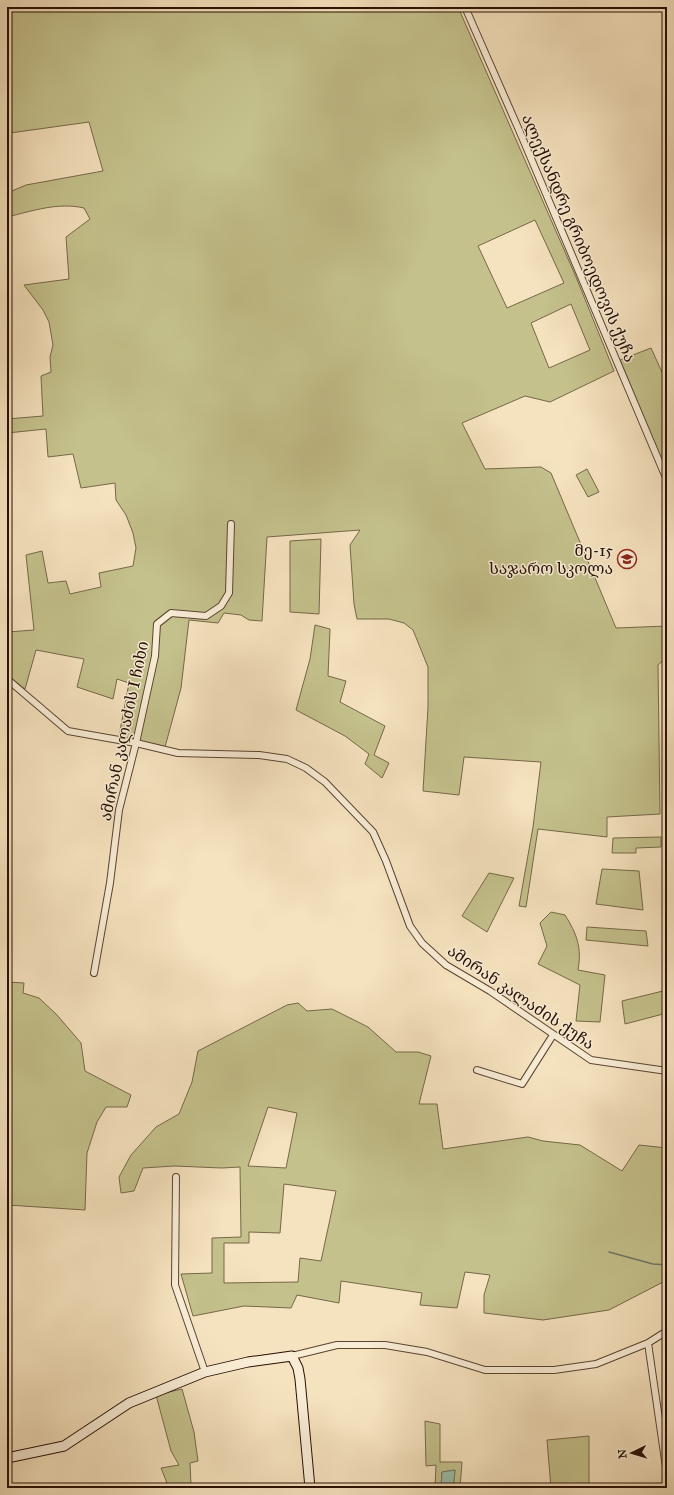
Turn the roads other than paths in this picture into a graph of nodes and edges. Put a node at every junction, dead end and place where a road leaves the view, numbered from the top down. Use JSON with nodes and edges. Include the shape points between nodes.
{"nodes":[{"id":1,"x":464,"y":7,"type":"edge"},
{"id":2,"x":667,"y":480,"type":"edge"},
{"id":3,"x":232,"y":524,"type":"dead end"},
{"id":4,"x":7,"y":679,"type":"edge"},
{"id":5,"x":136,"y":743,"type":"junction"},
{"id":6,"x":94,"y":973,"type":"dead end"},
{"id":7,"x":553,"y":1035,"type":"junction"},
{"id":8,"x":477,"y":1070,"type":"dead end"},
{"id":9,"x":667,"y":1071,"type":"edge"},
{"id":10,"x":176,"y":1177,"type":"dead end"},
{"id":11,"x":667,"y":1331,"type":"edge"},
{"id":12,"x":648,"y":1343,"type":"junction"},
{"id":13,"x":292,"y":1356,"type":"junction"},
{"id":14,"x":205,"y":1372,"type":"junction"},
{"id":15,"x":7,"y":1458,"type":"edge"},
{"id":16,"x":667,"y":1474,"type":"edge"},
{"id":17,"x":310,"y":1488,"type":"edge"}],
"edges":[{"from":1,"to":2,"type":"street","name":"ალექსანდრე გრიბოედოვის ქუჩა","via":[[519,130]]},
{"from":3,"to":5,"type":"street","name":"ამირან კალაძის I ჩიხი","via":[[229,593],[221,606],[206,616],[170,613],[157,624],[156,656]]},
{"from":4,"to":5,"type":"street","name":"ამირან კალაძის ქუჩა","via":[[68,731]]},
{"from":5,"to":6,"type":"street","name":"ამირან კალაძის I ჩიხი","via":[[119,810],[110,883]]},
{"from":5,"to":7,"type":"street","name":"ამირან კალაძის ქუჩა","via":[[178,753],[259,755],[287,760],[306,768],[325,782],[373,832],[410,926],[422,943],[446,965],[490,991]]},
{"from":7,"to":8,"type":"street","via":[[522,1084]]},
{"from":7,"to":9,"type":"street","name":"ამირან კალაძის ქუჩა","via":[[591,1060]]},
{"from":10,"to":14,"type":"street","via":[[175,1285]]},
{"from":11,"to":12,"type":"street"},
{"from":12,"to":13,"type":"street","via":[[596,1364],[554,1370],[485,1370],[427,1352],[386,1346],[338,1345]]},
{"from":12,"to":16,"type":"street"},
{"from":13,"to":14,"type":"street","via":[[248,1362]]},
{"from":13,"to":17,"type":"street","via":[[300,1380]]},
{"from":14,"to":15,"type":"street","via":[[129,1402],[64,1446]]}]}
